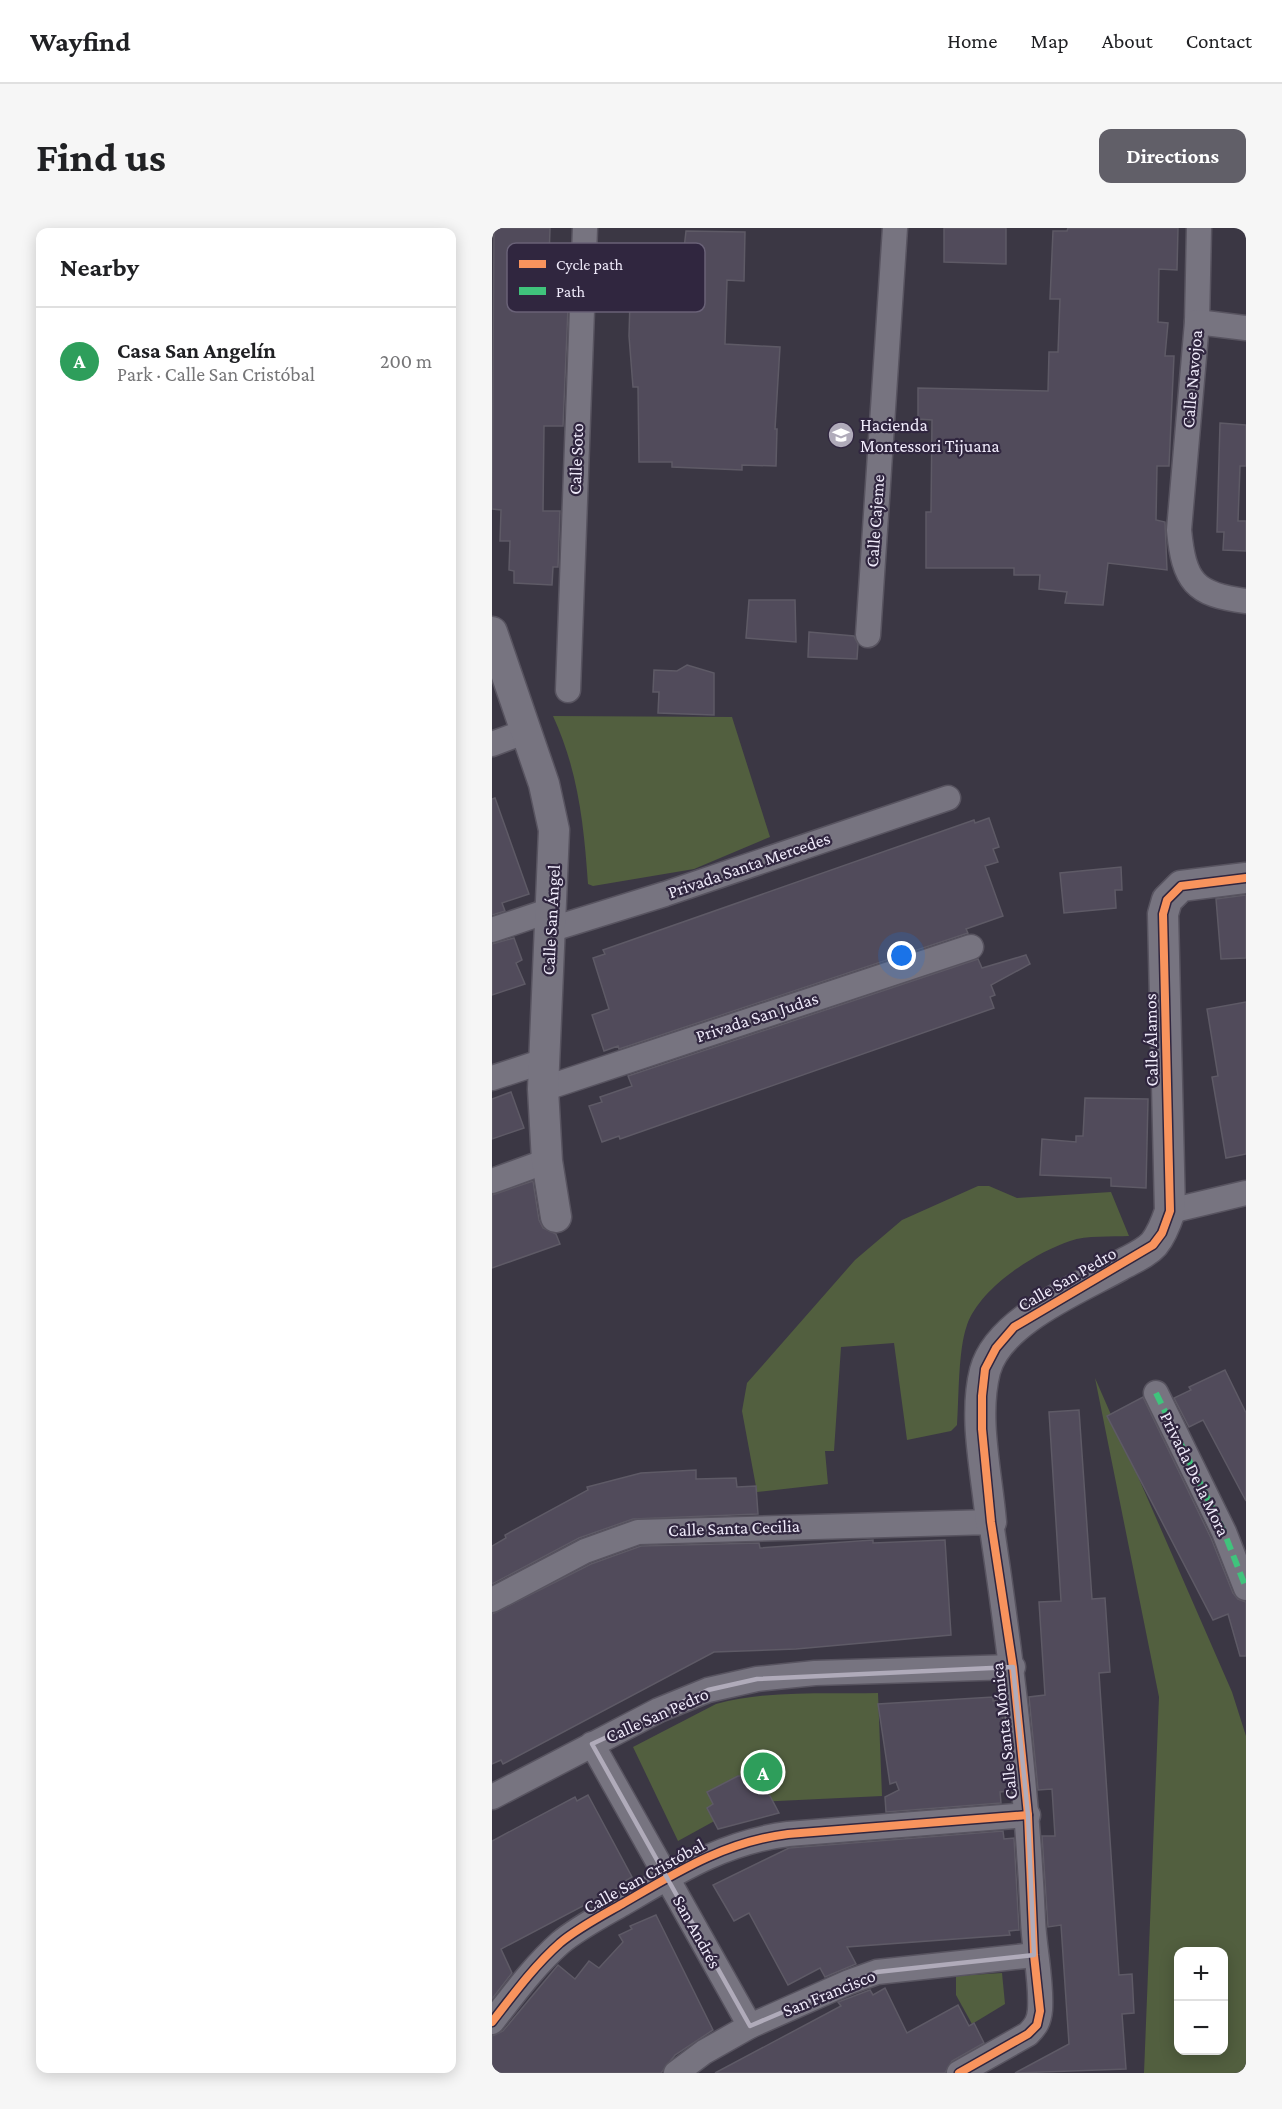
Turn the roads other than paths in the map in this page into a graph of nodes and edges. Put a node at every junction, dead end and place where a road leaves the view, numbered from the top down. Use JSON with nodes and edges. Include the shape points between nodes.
{"nodes":[{"id":1,"x":585,"y":228,"type":"edge"},
{"id":2,"x":894,"y":228,"type":"edge"},
{"id":3,"x":1199,"y":228,"type":"edge"},
{"id":4,"x":584,"y":243,"type":"edge"},
{"id":5,"x":582,"y":312,"type":"edge"},
{"id":6,"x":1197,"y":322,"type":"junction"},
{"id":7,"x":1246,"y":328,"type":"edge"},
{"id":8,"x":1246,"y":601,"type":"edge"},
{"id":9,"x":492,"y":632,"type":"edge"},
{"id":10,"x":868,"y":635,"type":"dead end"},
{"id":11,"x":568,"y":690,"type":"dead end"},
{"id":12,"x":527,"y":730,"type":"junction"},
{"id":13,"x":492,"y":744,"type":"edge"},
{"id":14,"x":948,"y":798,"type":"dead end"},
{"id":15,"x":1246,"y":878,"type":"edge"},
{"id":16,"x":550,"y":920,"type":"junction"},
{"id":17,"x":492,"y":930,"type":"edge"},
{"id":18,"x":971,"y":947,"type":"dead end"},
{"id":19,"x":544,"y":1075,"type":"junction"},
{"id":20,"x":492,"y":1078,"type":"edge"},
{"id":21,"x":547,"y":1161,"type":"junction"},
{"id":22,"x":492,"y":1181,"type":"edge"},
{"id":23,"x":1246,"y":1193,"type":"edge"},
{"id":24,"x":1170,"y":1211,"type":"junction"},
{"id":25,"x":556,"y":1217,"type":"dead end"},
{"id":26,"x":1156,"y":1393,"type":"dead end"},
{"id":27,"x":992,"y":1522,"type":"junction"},
{"id":28,"x":1246,"y":1588,"type":"edge"},
{"id":29,"x":492,"y":1600,"type":"edge"},
{"id":30,"x":1013,"y":1667,"type":"junction"},
{"id":31,"x":592,"y":1744,"type":"junction"},
{"id":32,"x":492,"y":1797,"type":"edge"},
{"id":33,"x":1029,"y":1815,"type":"junction"},
{"id":34,"x":666,"y":1878,"type":"junction"},
{"id":35,"x":1034,"y":1955,"type":"junction"},
{"id":36,"x":492,"y":2022,"type":"edge"},
{"id":37,"x":750,"y":2026,"type":"junction"},
{"id":38,"x":676,"y":2073,"type":"edge"},
{"id":39,"x":959,"y":2073,"type":"edge"}],
"edges":[{"from":1,"to":4,"type":"street","name":"Calle Soto"},
{"from":2,"to":10,"type":"street","name":"Calle Cajeme"},
{"from":3,"to":6,"type":"street","name":"Calle Navojoa"},
{"from":5,"to":11,"type":"street","name":"Calle Soto"},
{"from":6,"to":7,"type":"street"},
{"from":6,"to":8,"type":"street","name":"Calle Navojoa","via":[[1179,530],[1181,554],[1187,573],[1202,590],[1218,598]]},
{"from":9,"to":12,"type":"street","name":"Calle San Ángel"},
{"from":12,"to":13,"type":"street"},
{"from":12,"to":16,"type":"street","name":"Calle San Ángel","via":[[554,830]]},
{"from":14,"to":16,"type":"street","name":"Privada Santa Mercedes","via":[[665,894]]},
{"from":15,"to":24,"type":"street","name":"Calle Álamos","via":[[1181,886],[1167,900],[1163,914]]},
{"from":16,"to":17,"type":"street","name":"Privada Santa Mercedes"},
{"from":16,"to":19,"type":"street","name":"Calle San Ángel"},
{"from":18,"to":19,"type":"street","name":"Privada San Judas"},
{"from":19,"to":20,"type":"street","name":"Privada San Judas"},
{"from":19,"to":21,"type":"street","name":"Calle San Ángel"},
{"from":21,"to":22,"type":"street"},
{"from":21,"to":25,"type":"street","name":"Calle San Ángel"},
{"from":23,"to":24,"type":"street"},
{"from":24,"to":27,"type":"street","name":"Calle San Pedro","via":[[1162,1233],[1141,1254],[1014,1327],[996,1348],[985,1369],[981,1396]]},
{"from":26,"to":28,"type":"street","name":"Privada De la Mora","via":[[1224,1532]]},
{"from":27,"to":29,"type":"street","name":"Calle Santa Cecilia","via":[[638,1532],[585,1551]]},
{"from":27,"to":30,"type":"street","name":"Calle Santa Mónica"},
{"from":30,"to":31,"type":"street","name":"Calle San Pedro","via":[[815,1673],[757,1679],[708,1690]]},
{"from":30,"to":33,"type":"street","name":"Calle Santa Mónica"},
{"from":31,"to":32,"type":"street","name":"Calle San Pedro"},
{"from":31,"to":34,"type":"street","name":"San Andrés"},
{"from":33,"to":34,"type":"street","name":"Calle San Cristóbal","via":[[754,1839],[723,1849]]},
{"from":33,"to":35,"type":"street","name":"Calle Santa Mónica"},
{"from":34,"to":36,"type":"street","name":"Calle San Cristóbal","via":[[561,1942]]},
{"from":34,"to":37,"type":"street","name":"San Andrés"},
{"from":35,"to":37,"type":"street","name":"San Francisco","via":[[877,1972]]},
{"from":35,"to":39,"type":"street","name":"Calle Santa Mónica","via":[[1040,2001],[1037,2025],[1018,2041]]},
{"from":37,"to":38,"type":"street","name":"San Francisco"}]}
